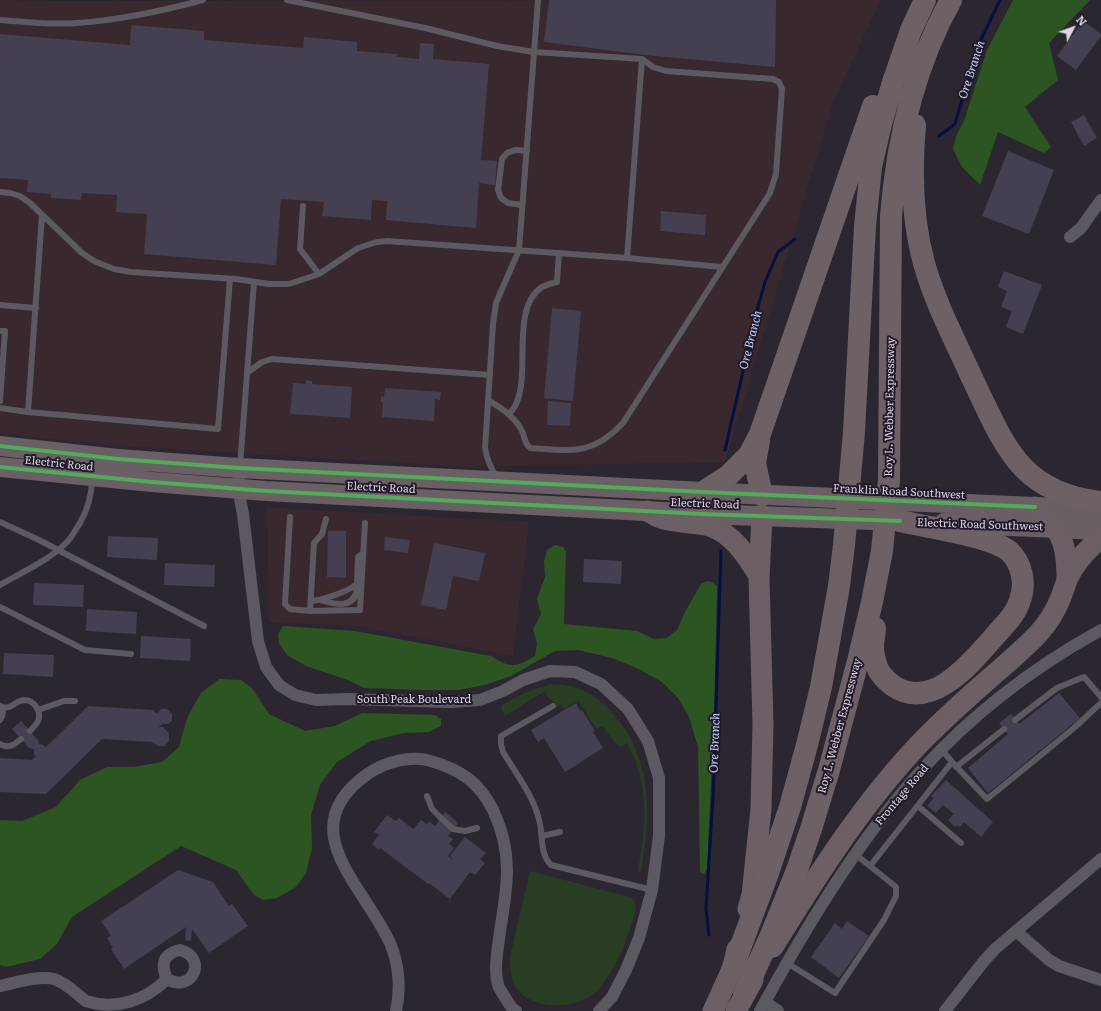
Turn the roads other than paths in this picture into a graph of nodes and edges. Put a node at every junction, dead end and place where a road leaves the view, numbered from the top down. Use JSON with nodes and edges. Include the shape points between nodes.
{"nodes":[{"id":1,"x":203,"y":0,"type":"edge"},
{"id":2,"x":287,"y":0,"type":"edge"},
{"id":3,"x":538,"y":0,"type":"edge"},
{"id":4,"x":925,"y":0,"type":"edge"},
{"id":5,"x":951,"y":0,"type":"edge"},
{"id":6,"x":0,"y":20,"type":"edge"},
{"id":7,"x":911,"y":30,"type":"junction"},
{"id":8,"x":534,"y":52,"type":"junction"},
{"id":9,"x":642,"y":59,"type":"junction"},
{"id":10,"x":918,"y":76,"type":"junction"},
{"id":11,"x":527,"y":151,"type":"junction"},
{"id":12,"x":0,"y":192,"type":"edge"},
{"id":13,"x":1101,"y":200,"type":"edge"},
{"id":14,"x":522,"y":205,"type":"junction"},
{"id":15,"x":303,"y":206,"type":"dead end"},
{"id":16,"x":42,"y":215,"type":"junction"},
{"id":17,"x":1070,"y":237,"type":"dead end"},
{"id":18,"x":519,"y":250,"type":"junction"},
{"id":19,"x":559,"y":253,"type":"junction"},
{"id":20,"x":627,"y":258,"type":"junction"},
{"id":21,"x":722,"y":267,"type":"junction"},
{"id":22,"x":319,"y":274,"type":"junction"},
{"id":23,"x":230,"y":279,"type":"junction"},
{"id":24,"x":254,"y":282,"type":"junction"},
{"id":25,"x":0,"y":305,"type":"edge"},
{"id":26,"x":36,"y":308,"type":"junction"},
{"id":27,"x":0,"y":331,"type":"edge"},
{"id":28,"x":247,"y":373,"type":"junction"},
{"id":29,"x":490,"y":375,"type":"junction"},
{"id":30,"x":0,"y":401,"type":"edge"},
{"id":31,"x":489,"y":401,"type":"junction"},
{"id":32,"x":0,"y":408,"type":"edge"},
{"id":33,"x":28,"y":412,"type":"junction"},
{"id":34,"x":509,"y":414,"type":"junction"},
{"id":35,"x":760,"y":434,"type":"junction"},
{"id":36,"x":0,"y":446,"type":"edge"},
{"id":37,"x":0,"y":467,"type":"edge"},
{"id":38,"x":239,"y":468,"type":"junction"},
{"id":39,"x":92,"y":477,"type":"junction"},
{"id":40,"x":502,"y":482,"type":"junction"},
{"id":41,"x":238,"y":489,"type":"junction"},
{"id":42,"x":703,"y":492,"type":"junction"},
{"id":43,"x":1101,"y":502,"type":"edge"},
{"id":44,"x":762,"y":505,"type":"junction"},
{"id":45,"x":1035,"y":507,"type":"junction"},
{"id":46,"x":1101,"y":510,"type":"edge"},
{"id":47,"x":648,"y":511,"type":"junction"},
{"id":48,"x":290,"y":517,"type":"dead end"},
{"id":49,"x":326,"y":519,"type":"dead end"},
{"id":50,"x":900,"y":521,"type":"junction"},
{"id":51,"x":0,"y":522,"type":"edge"},
{"id":52,"x":365,"y":523,"type":"dead end"},
{"id":53,"x":1056,"y":528,"type":"junction"},
{"id":54,"x":1101,"y":530,"type":"edge"},
{"id":55,"x":1101,"y":538,"type":"edge"},
{"id":56,"x":58,"y":550,"type":"junction"},
{"id":57,"x":363,"y":553,"type":"junction"},
{"id":58,"x":759,"y":576,"type":"junction"},
{"id":59,"x":1067,"y":579,"type":"junction"},
{"id":60,"x":357,"y":584,"type":"junction"},
{"id":61,"x":0,"y":585,"type":"edge"},
{"id":62,"x":320,"y":600,"type":"junction"},
{"id":63,"x":310,"y":601,"type":"junction"},
{"id":64,"x":872,"y":602,"type":"junction"},
{"id":65,"x":0,"y":607,"type":"edge"},
{"id":66,"x":310,"y":611,"type":"junction"},
{"id":67,"x":204,"y":626,"type":"dead end"},
{"id":68,"x":1101,"y":630,"type":"edge"},
{"id":69,"x":131,"y":654,"type":"dead end"},
{"id":70,"x":1101,"y":697,"type":"edge"},
{"id":71,"x":75,"y":701,"type":"dead end"},
{"id":72,"x":1101,"y":703,"type":"edge"},
{"id":73,"x":0,"y":706,"type":"edge"},
{"id":74,"x":553,"y":706,"type":"dead end"},
{"id":75,"x":38,"y":710,"type":"junction"},
{"id":76,"x":0,"y":720,"type":"edge"},
{"id":77,"x":1015,"y":720,"type":"dead end"},
{"id":78,"x":1004,"y":729,"type":"dead end"},
{"id":79,"x":30,"y":731,"type":"dead end"},
{"id":80,"x":21,"y":739,"type":"dead end"},
{"id":81,"x":0,"y":744,"type":"edge"},
{"id":82,"x":942,"y":750,"type":"junction"},
{"id":83,"x":952,"y":762,"type":"junction"},
{"id":84,"x":956,"y":767,"type":"junction"},
{"id":85,"x":427,"y":796,"type":"dead end"},
{"id":86,"x":918,"y":806,"type":"junction"},
{"id":87,"x":477,"y":828,"type":"dead end"},
{"id":88,"x":560,"y":832,"type":"dead end"},
{"id":89,"x":542,"y":836,"type":"junction"},
{"id":90,"x":961,"y":843,"type":"dead end"},
{"id":91,"x":855,"y":854,"type":"junction"},
{"id":92,"x":1101,"y":859,"type":"edge"},
{"id":93,"x":870,"y":866,"type":"junction"},
{"id":94,"x":652,"y":890,"type":"junction"},
{"id":95,"x":1016,"y":931,"type":"junction"},
{"id":96,"x":787,"y":963,"type":"junction"},
{"id":97,"x":733,"y":967,"type":"junction"},
{"id":98,"x":167,"y":979,"type":"dead end"},
{"id":99,"x":1101,"y":980,"type":"edge"},
{"id":100,"x":0,"y":986,"type":"edge"},
{"id":101,"x":740,"y":1002,"type":"edge"},
{"id":102,"x":763,"y":1006,"type":"edge"},
{"id":103,"x":396,"y":1011,"type":"edge"},
{"id":104,"x":516,"y":1011,"type":"edge"},
{"id":105,"x":599,"y":1011,"type":"edge"},
{"id":106,"x":712,"y":1011,"type":"edge"},
{"id":107,"x":778,"y":1011,"type":"edge"},
{"id":108,"x":945,"y":1011,"type":"edge"}],
"edges":[{"from":1,"to":6,"type":"lane","via":[[136,15],[82,22],[51,24]]},
{"from":2,"to":8,"type":"lane"},
{"from":3,"to":8,"type":"lane"},
{"from":4,"to":7,"type":"highway"},
{"from":5,"to":10,"type":"highway","name":"Roy L. Webber Expressway"},
{"from":7,"to":35,"type":"highway","via":[[887,71],[873,104]]},
{"from":7,"to":97,"type":"highway","via":[[891,89],[871,168],[844,545],[840,586],[821,687],[790,807]]},
{"from":8,"to":9,"type":"lane"},
{"from":8,"to":11,"type":"lane"},
{"from":9,"to":20,"type":"lane"},
{"from":9,"to":21,"type":"lane","via":[[666,72],[773,79],[779,82],[782,89],[776,174],[770,193]]},
{"from":10,"to":43,"type":"highway","via":[[913,173],[916,217],[925,264],[947,325],[1000,435],[1025,470],[1055,491]]},
{"from":10,"to":64,"type":"highway","name":"Roy L. Webber Expressway","via":[[899,145],[894,180],[891,216],[889,480],[882,551]]},
{"from":11,"to":14,"type":"lane"},
{"from":11,"to":14,"type":"lane","via":[[515,150],[507,153],[502,159],[498,190],[501,198],[508,203]]},
{"from":12,"to":16,"type":"lane","via":[[20,196]]},
{"from":13,"to":17,"type":"street","via":[[1081,228]]},
{"from":14,"to":18,"type":"lane"},
{"from":15,"to":22,"type":"lane","via":[[300,249]]},
{"from":16,"to":23,"type":"lane","via":[[82,253],[94,261],[114,268],[131,272]]},
{"from":16,"to":26,"type":"lane"},
{"from":18,"to":19,"type":"lane"},
{"from":18,"to":22,"type":"lane","via":[[377,242],[358,248]]},
{"from":18,"to":29,"type":"lane","via":[[496,302]]},
{"from":19,"to":20,"type":"lane"},
{"from":19,"to":34,"type":"lane","via":[[557,282],[542,287],[533,297],[525,316],[520,393],[516,405]]},
{"from":20,"to":21,"type":"lane"},
{"from":21,"to":34,"type":"lane","via":[[623,423],[601,443],[594,447],[573,450],[530,448]]},
{"from":22,"to":24,"type":"lane","via":[[289,284]]},
{"from":23,"to":24,"type":"lane"},
{"from":23,"to":33,"type":"lane","via":[[218,429]]},
{"from":24,"to":28,"type":"lane"},
{"from":25,"to":26,"type":"lane"},
{"from":26,"to":33,"type":"lane"},
{"from":27,"to":30,"type":"lane","via":[[5,331]]},
{"from":28,"to":29,"type":"lane","via":[[262,362],[272,359]]},
{"from":28,"to":38,"type":"lane"},
{"from":29,"to":31,"type":"lane"},
{"from":31,"to":34,"type":"lane"},
{"from":31,"to":40,"type":"lane","via":[[485,448],[491,469]]},
{"from":32,"to":33,"type":"lane"},
{"from":35,"to":42,"type":"highway","via":[[749,456],[728,476]]},
{"from":35,"to":44,"type":"highway","via":[[755,463]]},
{"from":36,"to":38,"type":"main road","name":"Electric Road"},
{"from":37,"to":39,"type":"main road","name":"Electric Road"},
{"from":38,"to":40,"type":"main road","name":"Electric Road"},
{"from":38,"to":41,"type":"street","name":"South Peak Boulevard"},
{"from":39,"to":41,"type":"main road","name":"Electric Road"},
{"from":39,"to":56,"type":"lane","via":[[90,498],[84,515],[70,538]]},
{"from":40,"to":42,"type":"main road","name":"Electric Road"},
{"from":41,"to":47,"type":"main road","name":"Electric Road"},
{"from":41,"to":94,"type":"street","name":"South Peak Boulevard","via":[[258,642],[266,667],[279,685],[295,695],[316,700],[480,700],[523,680],[550,671],[575,672],[601,684],[628,709],[648,741],[659,778],[659,836]]},
{"from":42,"to":44,"type":"main road","name":"Electric Road Southwest"},
{"from":44,"to":45,"type":"main road","name":"Franklin Road Southwest"},
{"from":44,"to":47,"type":"main road","name":"Electric Road"},
{"from":44,"to":50,"type":"main road","name":"Electric Road Southwest"},
{"from":44,"to":58,"type":"highway"},
{"from":45,"to":46,"type":"main road","name":"Franklin Road Southwest"},
{"from":45,"to":53,"type":"highway"},
{"from":47,"to":58,"type":"highway","via":[[659,518],[710,526],[725,534],[747,556]]},
{"from":48,"to":66,"type":"lane","via":[[285,604],[290,609]]},
{"from":49,"to":63,"type":"lane","via":[[322,534],[314,543]]},
{"from":50,"to":53,"type":"main road","name":"Electric Road Southwest"},
{"from":50,"to":64,"type":"highway","via":[[982,539],[1008,551],[1020,567],[1020,600],[1015,612],[954,678],[943,686],[918,694],[896,688],[881,675],[873,646],[875,632]]},
{"from":51,"to":56,"type":"lane"},
{"from":52,"to":57,"type":"lane"},
{"from":53,"to":54,"type":"main road","name":"Electric Road Southwest"},
{"from":53,"to":59,"type":"highway","via":[[1066,551]]},
{"from":55,"to":59,"type":"highway"},
{"from":56,"to":61,"type":"lane"},
{"from":56,"to":67,"type":"lane"},
{"from":57,"to":60,"type":"lane","via":[[358,558]]},
{"from":57,"to":66,"type":"lane","via":[[360,610]]},
{"from":58,"to":97,"type":"highway","via":[[763,724],[761,809],[752,895]]},
{"from":59,"to":101,"type":"highway","via":[[1061,598],[1040,631],[924,739],[874,796],[795,910]]},
{"from":60,"to":62,"type":"lane","via":[[346,591]]},
{"from":60,"to":62,"type":"lane","via":[[357,595],[345,604]]},
{"from":62,"to":63,"type":"lane"},
{"from":63,"to":66,"type":"lane"},
{"from":64,"to":101,"type":"highway","name":"Roy L. Webber Expressway","via":[[839,733],[811,829],[771,935]]},
{"from":65,"to":69,"type":"lane","via":[[85,650]]},
{"from":68,"to":82,"type":"street","name":"Frontage Road","via":[[1009,690]]},
{"from":70,"to":77,"type":"lane","via":[[1084,676],[1057,688]]},
{"from":71,"to":75,"type":"lane","via":[[64,701]]},
{"from":72,"to":84,"type":"lane","via":[[987,799]]},
{"from":73,"to":75,"type":"lane","via":[[11,707],[25,700],[35,704]]},
{"from":73,"to":76,"type":"lane","via":[[3,714]]},
{"from":74,"to":89,"type":"lane","via":[[501,736],[503,752],[534,804]]},
{"from":75,"to":79,"type":"lane","via":[[38,721]]},
{"from":78,"to":84,"type":"lane"},
{"from":80,"to":81,"type":"lane","via":[[9,746]]},
{"from":82,"to":83,"type":"lane"},
{"from":82,"to":91,"type":"street","name":"Frontage Road","via":[[888,810]]},
{"from":83,"to":84,"type":"lane"},
{"from":83,"to":86,"type":"lane"},
{"from":85,"to":87,"type":"lane","via":[[432,809],[453,829],[465,831]]},
{"from":86,"to":90,"type":"lane"},
{"from":86,"to":93,"type":"lane"},
{"from":88,"to":89,"type":"lane"},
{"from":89,"to":94,"type":"lane","via":[[544,854],[551,865]]},
{"from":91,"to":93,"type":"lane"},
{"from":91,"to":96,"type":"street","name":"Frontage Road"},
{"from":92,"to":95,"type":"street"},
{"from":93,"to":96,"type":"lane","via":[[896,887],[896,896],[884,920],[835,993]]},
{"from":94,"to":105,"type":"street","name":"South Peak Boulevard","via":[[639,938],[626,970],[612,997]]},
{"from":95,"to":99,"type":"street","via":[[1059,966]]},
{"from":95,"to":108,"type":"street","via":[[984,961]]},
{"from":96,"to":102,"type":"street","name":"Frontage Road"},
{"from":97,"to":106,"type":"highway"},
{"from":98,"to":100,"type":"street","via":[[135,1004],[117,1010],[91,1004],[65,984],[53,979],[39,978]]},
{"from":102,"to":107,"type":"street"},
{"from":103,"to":104,"type":"street","via":[[398,973],[390,944],[340,859],[333,838],[334,816],[343,798],[359,780],[379,767],[400,760],[424,759],[449,766],[469,778],[486,796],[499,822],[505,846],[507,871],[495,964],[498,986]]}]}
